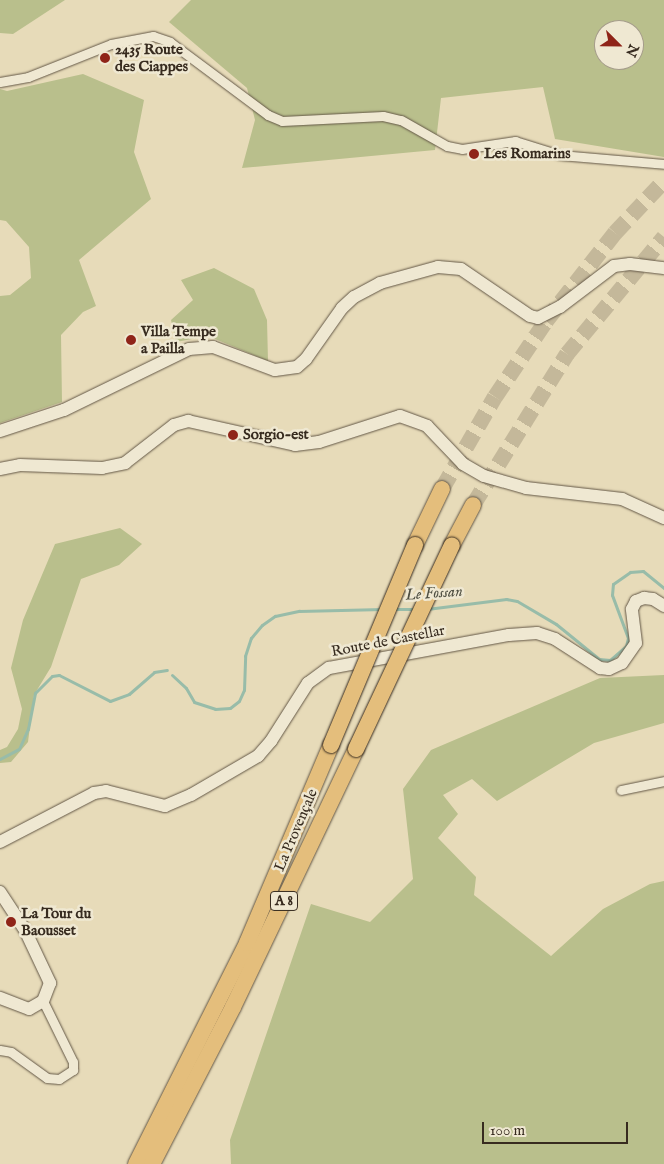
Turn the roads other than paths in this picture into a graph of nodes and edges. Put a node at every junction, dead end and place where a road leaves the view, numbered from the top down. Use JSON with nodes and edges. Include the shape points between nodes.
{"nodes":[{"id":1,"x":0,"y":82,"type":"edge"},
{"id":2,"x":664,"y":164,"type":"edge"},
{"id":3,"x":664,"y":268,"type":"edge"},
{"id":4,"x":0,"y":431,"type":"edge"},
{"id":5,"x":0,"y":469,"type":"edge"},
{"id":6,"x":442,"y":489,"type":"tunnel mouth"},
{"id":7,"x":473,"y":505,"type":"tunnel mouth"},
{"id":8,"x":664,"y":518,"type":"edge"},
{"id":9,"x":664,"y":606,"type":"edge"},
{"id":10,"x":664,"y":781,"type":"edge"},
{"id":11,"x":621,"y":790,"type":"dead end"},
{"id":12,"x":0,"y":842,"type":"edge"},
{"id":13,"x":0,"y":892,"type":"edge"},
{"id":14,"x":0,"y":998,"type":"edge"},
{"id":15,"x":44,"y":1001,"type":"junction"},
{"id":16,"x":0,"y":1050,"type":"edge"},
{"id":17,"x":204,"y":1050,"type":"junction"},
{"id":18,"x":136,"y":1164,"type":"edge"},
{"id":19,"x":152,"y":1164,"type":"edge"}],
"edges":[{"from":1,"to":2,"type":"street","via":[[28,77],[111,44],[153,36],[170,42],[268,115],[282,121],[383,116],[401,120],[447,146],[462,149],[515,141],[560,155]]},
{"from":3,"to":4,"type":"street","via":[[630,264],[614,266],[560,307],[538,318],[461,269],[438,267],[380,283],[354,297],[297,366],[275,370],[213,347],[189,349],[64,410]]},
{"from":5,"to":8,"type":"street","via":[[20,465],[102,468],[125,464],[174,425],[188,421],[295,445],[319,442],[400,416],[427,426],[463,464],[484,476],[526,488],[622,499]]},
{"from":6,"to":17,"type":"highway","name":"La Provençale","number":"A 8","bridge":true,"via":[[415,545]]},
{"from":7,"to":17,"type":"highway","name":"La Provençale","number":"A 8","bridge":true,"via":[[356,749]]},
{"from":9,"to":12,"type":"street","name":"Route de Castellar","via":[[653,599],[636,601],[632,609],[636,643],[622,663],[609,669],[600,668],[555,639],[537,633],[329,668],[308,682],[272,741],[258,756],[190,795],[165,806],[106,791],[94,792]]},
{"from":10,"to":11,"type":"street"},
{"from":13,"to":15,"type":"street","via":[[45,968],[50,983]]},
{"from":14,"to":15,"type":"street","via":[[29,1009]]},
{"from":15,"to":16,"type":"street","via":[[73,1062],[73,1070],[59,1079],[47,1078],[11,1052]]},
{"from":17,"to":18,"type":"highway","name":"La Provençale","number":"A 8"},
{"from":17,"to":19,"type":"highway","name":"La Provençale","number":"A 8"}]}
